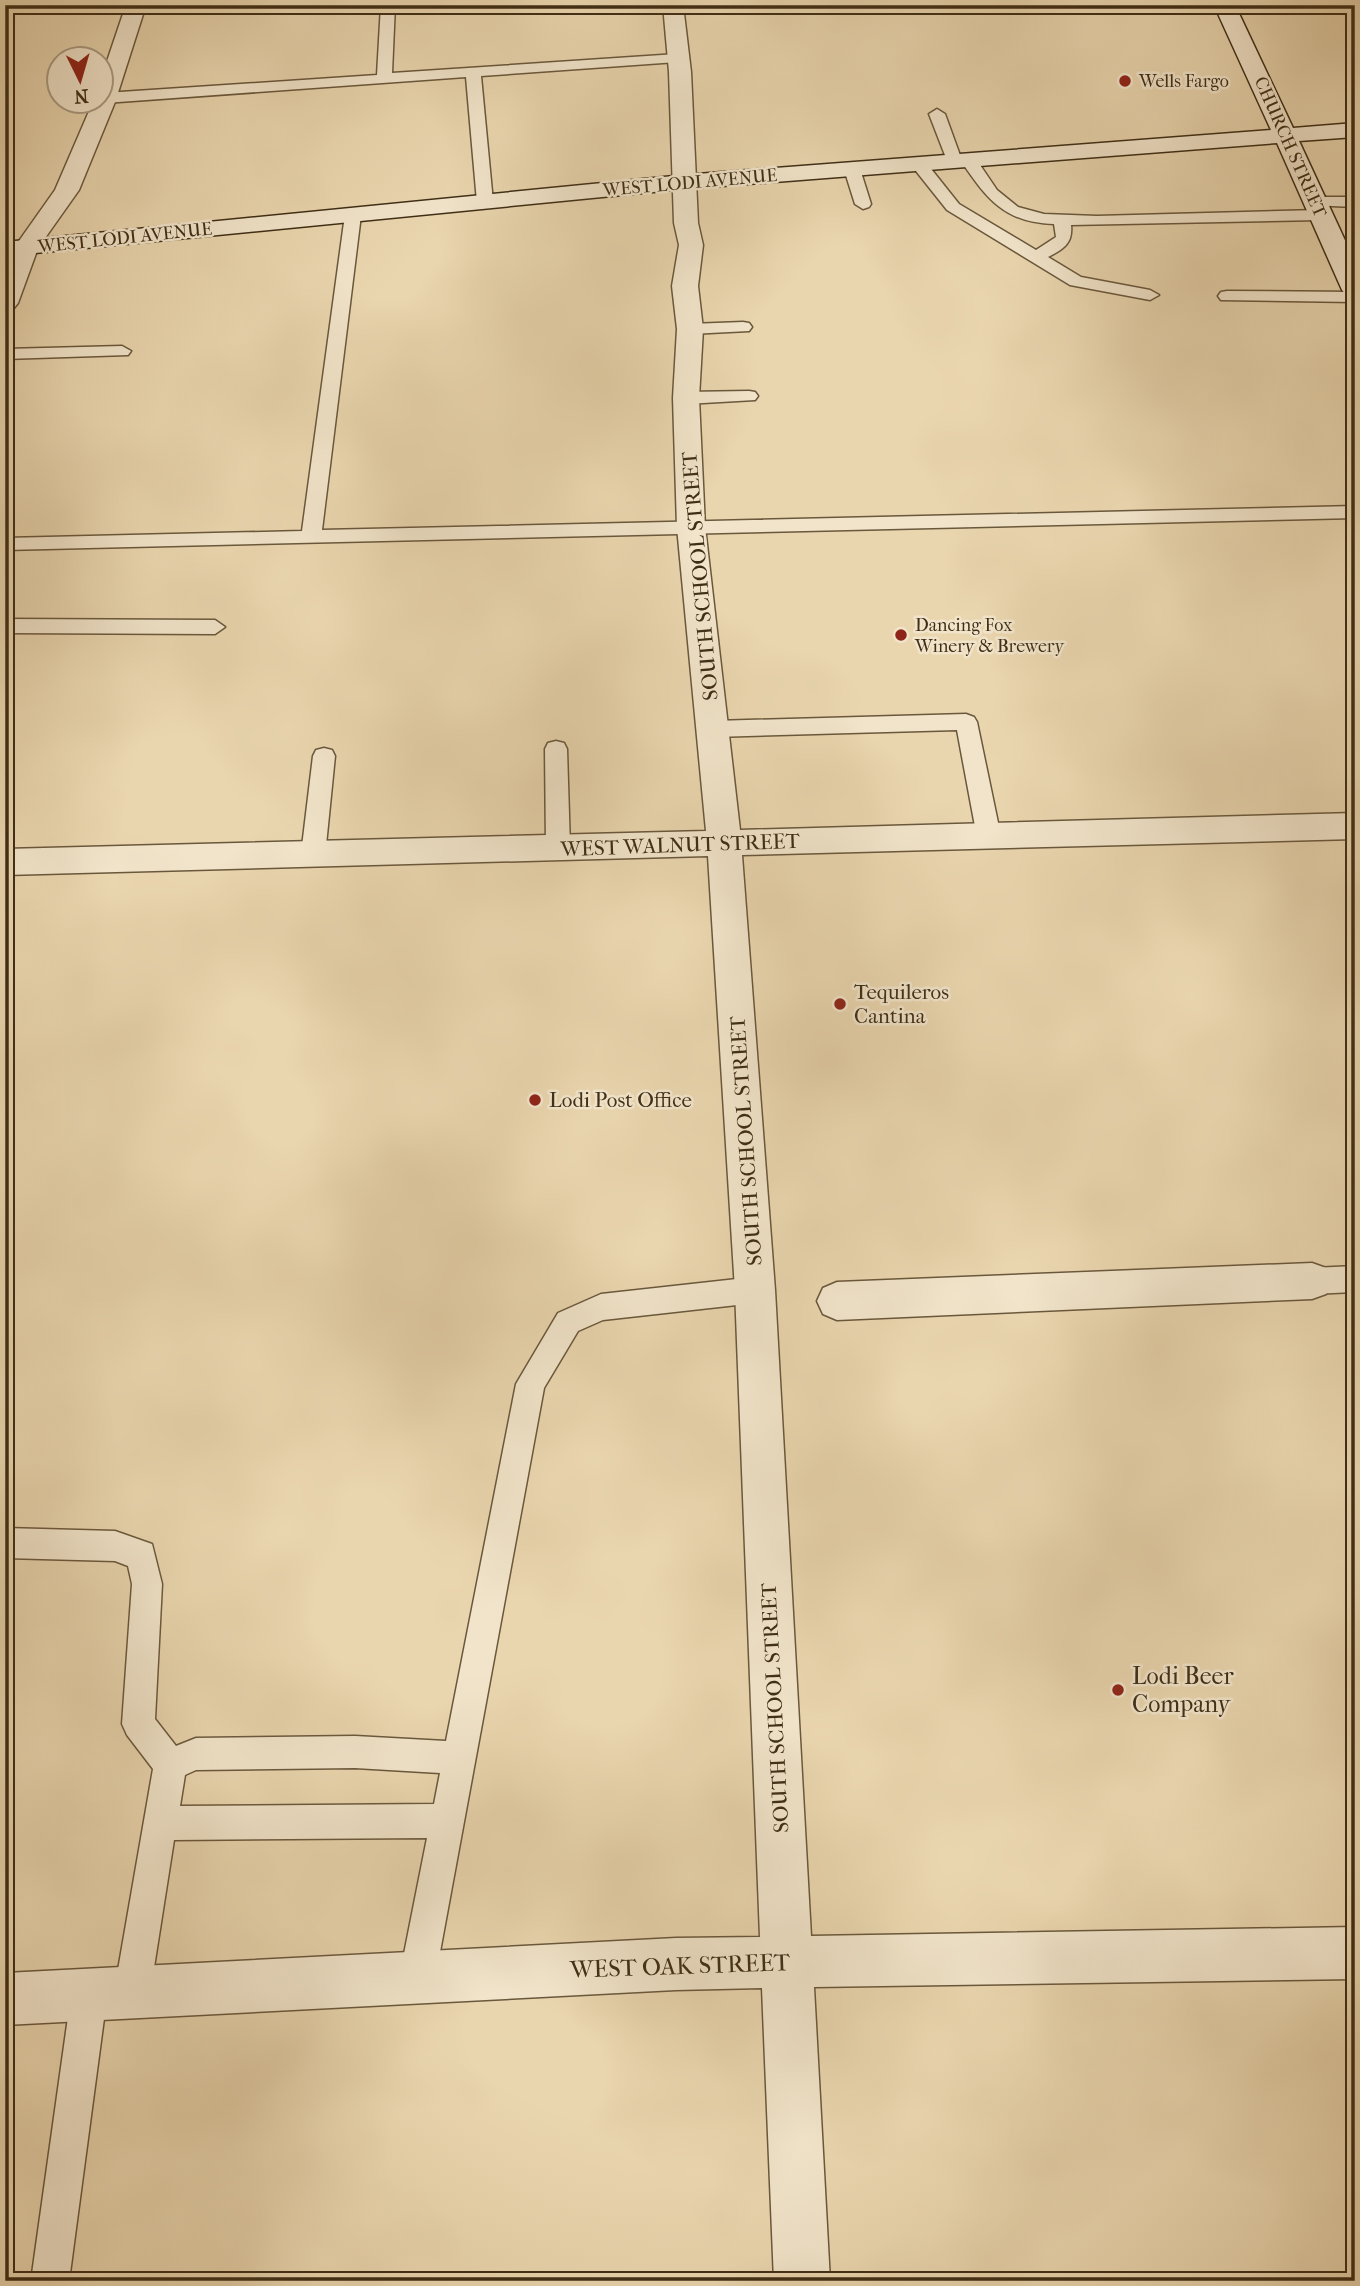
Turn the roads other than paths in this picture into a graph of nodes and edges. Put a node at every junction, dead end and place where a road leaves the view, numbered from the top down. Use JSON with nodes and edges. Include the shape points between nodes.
{"nodes":[{"id":1,"x":136,"y":5,"type":"edge"},
{"id":2,"x":388,"y":5,"type":"edge"},
{"id":3,"x":674,"y":5,"type":"edge"},
{"id":4,"x":1224,"y":5,"type":"edge"},
{"id":5,"x":677,"y":58,"type":"junction"},
{"id":6,"x":116,"y":64,"type":"edge"},
{"id":7,"x":473,"y":71,"type":"junction"},
{"id":8,"x":384,"y":78,"type":"junction"},
{"id":9,"x":116,"y":96,"type":"edge"},
{"id":10,"x":937,"y":114,"type":"dead end"},
{"id":11,"x":97,"y":116,"type":"edge"},
{"id":12,"x":1355,"y":130,"type":"edge"},
{"id":13,"x":1285,"y":134,"type":"junction"},
{"id":14,"x":961,"y":160,"type":"junction"},
{"id":15,"x":918,"y":163,"type":"junction"},
{"id":16,"x":852,"y":169,"type":"junction"},
{"id":17,"x":684,"y":182,"type":"junction"},
{"id":18,"x":485,"y":202,"type":"junction"},
{"id":19,"x":1355,"y":202,"type":"edge"},
{"id":20,"x":863,"y":204,"type":"dead end"},
{"id":21,"x":1316,"y":208,"type":"junction"},
{"id":22,"x":353,"y":215,"type":"junction"},
{"id":23,"x":1062,"y":220,"type":"junction"},
{"id":24,"x":15,"y":248,"type":"edge"},
{"id":25,"x":1346,"y":252,"type":"edge"},
{"id":26,"x":1035,"y":257,"type":"junction"},
{"id":27,"x":1355,"y":290,"type":"edge"},
{"id":28,"x":1150,"y":295,"type":"dead end"},
{"id":29,"x":1227,"y":296,"type":"dead end"},
{"id":30,"x":1355,"y":297,"type":"edge"},
{"id":31,"x":5,"y":303,"type":"edge"},
{"id":32,"x":743,"y":327,"type":"dead end"},
{"id":33,"x":691,"y":329,"type":"junction"},
{"id":34,"x":122,"y":351,"type":"dead end"},
{"id":35,"x":5,"y":354,"type":"edge"},
{"id":36,"x":749,"y":396,"type":"dead end"},
{"id":37,"x":686,"y":398,"type":"junction"},
{"id":38,"x":1355,"y":512,"type":"edge"},
{"id":39,"x":691,"y":527,"type":"junction"},
{"id":40,"x":311,"y":537,"type":"junction"},
{"id":41,"x":5,"y":544,"type":"edge"},
{"id":42,"x":5,"y":626,"type":"edge"},
{"id":43,"x":215,"y":627,"type":"dead end"},
{"id":44,"x":714,"y":729,"type":"junction"},
{"id":45,"x":556,"y":749,"type":"dead end"},
{"id":46,"x":324,"y":756,"type":"dead end"},
{"id":47,"x":1355,"y":827,"type":"edge"},
{"id":48,"x":989,"y":837,"type":"junction"},
{"id":49,"x":727,"y":844,"type":"junction"},
{"id":50,"x":558,"y":848,"type":"junction"},
{"id":51,"x":313,"y":855,"type":"junction"},
{"id":52,"x":5,"y":862,"type":"edge"},
{"id":53,"x":1355,"y":1279,"type":"edge"},
{"id":54,"x":1312,"y":1281,"type":"joint"},
{"id":55,"x":755,"y":1290,"type":"junction"},
{"id":56,"x":837,"y":1301,"type":"dead end"},
{"id":57,"x":5,"y":1543,"type":"edge"},
{"id":58,"x":457,"y":1758,"type":"junction"},
{"id":59,"x":170,"y":1765,"type":"junction"},
{"id":60,"x":446,"y":1821,"type":"junction"},
{"id":61,"x":160,"y":1823,"type":"junction"},
{"id":62,"x":1355,"y":1953,"type":"edge"},
{"id":63,"x":788,"y":1962,"type":"junction"},
{"id":64,"x":417,"y":1979,"type":"junction"},
{"id":65,"x":111,"y":1994,"type":"junction"},
{"id":66,"x":5,"y":1999,"type":"edge"},
{"id":67,"x":50,"y":2281,"type":"edge"},
{"id":68,"x":802,"y":2281,"type":"edge"}],
"edges":[{"from":1,"to":6,"type":"street"},
{"from":2,"to":8,"type":"lane"},
{"from":3,"to":5,"type":"street","name":"SOUTH SCHOOL STREET"},
{"from":4,"to":13,"type":"street","name":"CHURCH STREET"},
{"from":5,"to":7,"type":"lane"},
{"from":5,"to":17,"type":"street","name":"SOUTH SCHOOL STREET"},
{"from":7,"to":8,"type":"lane"},
{"from":7,"to":18,"type":"lane"},
{"from":8,"to":9,"type":"lane"},
{"from":10,"to":14,"type":"lane"},
{"from":11,"to":24,"type":"street","via":[[67,190]]},
{"from":12,"to":13,"type":"street","name":"WEST LODI AVENUE"},
{"from":13,"to":14,"type":"street","name":"WEST LODI AVENUE"},
{"from":13,"to":21,"type":"street","name":"CHURCH STREET"},
{"from":14,"to":15,"type":"street","name":"WEST LODI AVENUE"},
{"from":14,"to":23,"type":"lane","via":[[1012,210]]},
{"from":15,"to":16,"type":"street","name":"WEST LODI AVENUE"},
{"from":15,"to":26,"type":"lane","via":[[953,207]]},
{"from":16,"to":17,"type":"street","name":"WEST LODI AVENUE"},
{"from":16,"to":20,"type":"lane"},
{"from":17,"to":18,"type":"street","name":"WEST LODI AVENUE"},
{"from":17,"to":33,"type":"street","name":"SOUTH SCHOOL STREET","via":[[691,245],[685,286]]},
{"from":18,"to":22,"type":"street","name":"WEST LODI AVENUE"},
{"from":19,"to":21,"type":"lane"},
{"from":21,"to":23,"type":"lane"},
{"from":21,"to":25,"type":"street","name":"CHURCH STREET"},
{"from":22,"to":24,"type":"street","name":"WEST LODI AVENUE"},
{"from":22,"to":40,"type":"lane"},
{"from":23,"to":26,"type":"lane","via":[[1064,238]]},
{"from":24,"to":31,"type":"street"},
{"from":25,"to":27,"type":"street","name":"CHURCH STREET"},
{"from":26,"to":28,"type":"lane","via":[[1076,281]]},
{"from":29,"to":30,"type":"lane"},
{"from":32,"to":33,"type":"lane"},
{"from":33,"to":37,"type":"street","name":"SOUTH SCHOOL STREET"},
{"from":34,"to":35,"type":"lane"},
{"from":36,"to":37,"type":"lane"},
{"from":37,"to":39,"type":"street","name":"SOUTH SCHOOL STREET"},
{"from":38,"to":39,"type":"lane"},
{"from":39,"to":40,"type":"lane"},
{"from":39,"to":44,"type":"street","name":"SOUTH SCHOOL STREET"},
{"from":40,"to":41,"type":"lane"},
{"from":42,"to":43,"type":"lane"},
{"from":44,"to":48,"type":"lane","via":[[966,722]]},
{"from":44,"to":49,"type":"street","name":"SOUTH SCHOOL STREET"},
{"from":45,"to":50,"type":"lane"},
{"from":46,"to":51,"type":"lane"},
{"from":47,"to":48,"type":"street","name":"WEST WALNUT STREET"},
{"from":48,"to":49,"type":"street","name":"WEST WALNUT STREET"},
{"from":49,"to":50,"type":"street","name":"WEST WALNUT STREET"},
{"from":49,"to":55,"type":"street","name":"SOUTH SCHOOL STREET"},
{"from":50,"to":51,"type":"street","name":"WEST WALNUT STREET"},
{"from":51,"to":52,"type":"street","name":"WEST WALNUT STREET"},
{"from":53,"to":54,"type":"lane"},
{"from":54,"to":56,"type":"street"},
{"from":55,"to":58,"type":"lane","via":[[601,1307],[568,1322],[530,1384]]},
{"from":55,"to":63,"type":"street","name":"SOUTH SCHOOL STREET"},
{"from":57,"to":59,"type":"lane","via":[[115,1546],[141,1555],[147,1584],[138,1724]]},
{"from":58,"to":59,"type":"lane","via":[[355,1752],[196,1754]]},
{"from":58,"to":60,"type":"lane"},
{"from":59,"to":61,"type":"lane"},
{"from":60,"to":61,"type":"lane"},
{"from":60,"to":64,"type":"lane"},
{"from":61,"to":65,"type":"lane"},
{"from":62,"to":63,"type":"street","name":"WEST OAK STREET"},
{"from":63,"to":64,"type":"street","name":"WEST OAK STREET"},
{"from":63,"to":68,"type":"street","name":"SOUTH SCHOOL STREET"},
{"from":64,"to":65,"type":"street","name":"WEST OAK STREET"},
{"from":65,"to":66,"type":"street","name":"WEST OAK STREET"},
{"from":65,"to":67,"type":"lane"}]}
